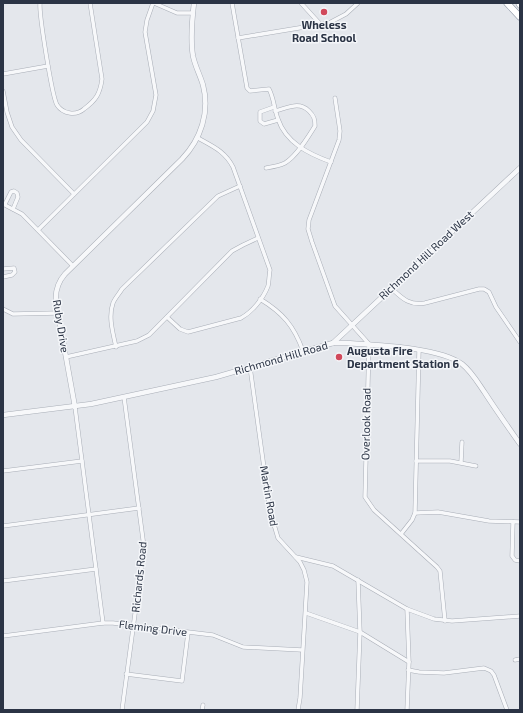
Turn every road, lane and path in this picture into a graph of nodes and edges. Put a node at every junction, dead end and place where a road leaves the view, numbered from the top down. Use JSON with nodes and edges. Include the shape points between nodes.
{"nodes":[{"id":1,"x":40,"y":3,"type":"edge"},
{"id":2,"x":90,"y":3,"type":"edge"},
{"id":3,"x":154,"y":3,"type":"edge"},
{"id":4,"x":194,"y":3,"type":"edge"},
{"id":5,"x":232,"y":3,"type":"edge"},
{"id":6,"x":301,"y":3,"type":"edge"},
{"id":7,"x":358,"y":3,"type":"edge"},
{"id":8,"x":507,"y":3,"type":"edge"},
{"id":9,"x":193,"y":13,"type":"junction"},
{"id":10,"x":520,"y":17,"type":"edge"},
{"id":11,"x":320,"y":25,"type":"junction"},
{"id":12,"x":238,"y":38,"type":"junction"},
{"id":13,"x":48,"y":66,"type":"junction"},
{"id":14,"x":3,"y":74,"type":"edge"},
{"id":15,"x":3,"y":91,"type":"edge"},
{"id":16,"x":335,"y":98,"type":"dead end"},
{"id":17,"x":275,"y":109,"type":"junction"},
{"id":18,"x":278,"y":120,"type":"junction"},
{"id":19,"x":198,"y":138,"type":"junction"},
{"id":20,"x":300,"y":147,"type":"junction"},
{"id":21,"x":331,"y":162,"type":"junction"},
{"id":22,"x":266,"y":168,"type":"dead end"},
{"id":23,"x":520,"y":168,"type":"edge"},
{"id":24,"x":240,"y":186,"type":"junction"},
{"id":25,"x":74,"y":194,"type":"junction"},
{"id":26,"x":4,"y":204,"type":"edge"},
{"id":27,"x":13,"y":209,"type":"junction"},
{"id":28,"x":38,"y":230,"type":"junction"},
{"id":29,"x":258,"y":238,"type":"junction"},
{"id":30,"x":74,"y":266,"type":"junction"},
{"id":31,"x":3,"y":269,"type":"edge"},
{"id":32,"x":3,"y":277,"type":"edge"},
{"id":33,"x":391,"y":288,"type":"junction"},
{"id":34,"x":260,"y":299,"type":"junction"},
{"id":35,"x":3,"y":309,"type":"edge"},
{"id":36,"x":58,"y":313,"type":"junction"},
{"id":37,"x":167,"y":317,"type":"junction"},
{"id":38,"x":351,"y":325,"type":"junction"},
{"id":39,"x":520,"y":342,"type":"edge"},
{"id":40,"x":332,"y":343,"type":"junction"},
{"id":41,"x":369,"y":344,"type":"junction"},
{"id":42,"x":116,"y":347,"type":"junction"},
{"id":43,"x":418,"y":350,"type":"junction"},
{"id":44,"x":303,"y":351,"type":"junction"},
{"id":45,"x":66,"y":357,"type":"junction"},
{"id":46,"x":250,"y":367,"type":"junction"},
{"id":47,"x":124,"y":397,"type":"junction"},
{"id":48,"x":75,"y":407,"type":"junction"},
{"id":49,"x":3,"y":415,"type":"edge"},
{"id":50,"x":462,"y":442,"type":"dead end"},
{"id":51,"x":520,"y":444,"type":"edge"},
{"id":52,"x":82,"y":461,"type":"junction"},
{"id":53,"x":416,"y":461,"type":"junction"},
{"id":54,"x":461,"y":462,"type":"junction"},
{"id":55,"x":476,"y":466,"type":"dead end"},
{"id":56,"x":3,"y":471,"type":"edge"},
{"id":57,"x":139,"y":508,"type":"junction"},
{"id":58,"x":415,"y":513,"type":"junction"},
{"id":59,"x":89,"y":515,"type":"junction"},
{"id":60,"x":513,"y":522,"type":"junction"},
{"id":61,"x":520,"y":522,"type":"edge"},
{"id":62,"x":3,"y":526,"type":"edge"},
{"id":63,"x":401,"y":534,"type":"junction"},
{"id":64,"x":296,"y":557,"type":"junction"},
{"id":65,"x":520,"y":561,"type":"edge"},
{"id":66,"x":96,"y":569,"type":"junction"},
{"id":67,"x":358,"y":580,"type":"junction"},
{"id":68,"x":3,"y":581,"type":"edge"},
{"id":69,"x":407,"y":609,"type":"junction"},
{"id":70,"x":306,"y":613,"type":"junction"},
{"id":71,"x":520,"y":616,"type":"edge"},
{"id":72,"x":445,"y":621,"type":"junction"},
{"id":73,"x":103,"y":623,"type":"junction"},
{"id":74,"x":133,"y":626,"type":"junction"},
{"id":75,"x":360,"y":632,"type":"junction"},
{"id":76,"x":188,"y":633,"type":"junction"},
{"id":77,"x":3,"y":636,"type":"edge"},
{"id":78,"x":302,"y":650,"type":"junction"},
{"id":79,"x":520,"y":659,"type":"edge"},
{"id":80,"x":515,"y":660,"type":"dead end"},
{"id":81,"x":409,"y":662,"type":"junction"},
{"id":82,"x":408,"y":670,"type":"junction"},
{"id":83,"x":126,"y":674,"type":"junction"},
{"id":84,"x":203,"y":705,"type":"dead end"},
{"id":85,"x":122,"y":710,"type":"edge"},
{"id":86,"x":202,"y":710,"type":"edge"},
{"id":87,"x":298,"y":710,"type":"edge"},
{"id":88,"x":357,"y":710,"type":"edge"},
{"id":89,"x":407,"y":710,"type":"edge"},
{"id":90,"x":507,"y":710,"type":"edge"}],
"edges":[{"from":1,"to":13,"type":"street"},
{"from":2,"to":13,"type":"street","via":[[102,79],[100,90],[93,102],[81,112],[71,114],[62,111],[57,104]]},
{"from":3,"to":9,"type":"street","via":[[177,13]]},
{"from":3,"to":25,"type":"street","via":[[145,32],[156,95],[154,111]]},
{"from":4,"to":9,"type":"street","name":"Ruby Drive"},
{"from":5,"to":12,"type":"street"},
{"from":6,"to":11,"type":"street"},
{"from":7,"to":11,"type":"street","via":[[346,14]]},
{"from":8,"to":10,"type":"highway"},
{"from":9,"to":19,"type":"street","name":"Ruby Drive","via":[[193,54],[205,100],[204,117]]},
{"from":11,"to":12,"type":"street"},
{"from":12,"to":17,"type":"street","via":[[247,88],[252,91],[269,89]]},
{"from":13,"to":14,"type":"street"},
{"from":15,"to":25,"type":"street","via":[[12,127],[20,140]]},
{"from":16,"to":21,"type":"street","via":[[340,140]]},
{"from":17,"to":18,"type":"street"},
{"from":17,"to":18,"type":"street","via":[[260,112],[260,121],[264,124]]},
{"from":17,"to":20,"type":"street","via":[[301,105],[313,115],[315,126]]},
{"from":18,"to":20,"type":"street","via":[[283,131]]},
{"from":19,"to":24,"type":"street","via":[[224,154],[231,163]]},
{"from":19,"to":30,"type":"street","name":"Ruby Drive","via":[[182,159]]},
{"from":20,"to":21,"type":"street","via":[[315,157]]},
{"from":20,"to":22,"type":"street","via":[[284,163]]},
{"from":21,"to":38,"type":"street","via":[[308,229],[335,306]]},
{"from":23,"to":33,"type":"street","name":"Richmond Hill Road West"},
{"from":24,"to":29,"type":"street"},
{"from":24,"to":42,"type":"street","via":[[218,196],[122,289],[113,303],[112,312],[111,324]]},
{"from":25,"to":28,"type":"street"},
{"from":26,"to":27,"type":"street"},
{"from":26,"to":27,"type":"street","via":[[14,191],[18,197]]},
{"from":27,"to":28,"type":"street"},
{"from":28,"to":30,"type":"street"},
{"from":29,"to":34,"type":"street","via":[[270,270],[268,286]]},
{"from":29,"to":37,"type":"street","via":[[232,251]]},
{"from":30,"to":36,"type":"street","name":"Ruby Drive","via":[[57,288]]},
{"from":31,"to":32,"type":"street","via":[[14,268],[15,272]]},
{"from":33,"to":38,"type":"street","name":"Richmond Hill Road West"},
{"from":33,"to":39,"type":"street","via":[[403,300],[412,304],[481,288],[489,292],[492,301]]},
{"from":34,"to":37,"type":"street","via":[[248,314],[241,318],[188,332],[180,330]]},
{"from":34,"to":44,"type":"street","via":[[286,320]]},
{"from":35,"to":36,"type":"street","via":[[13,314]]},
{"from":36,"to":45,"type":"street","name":"Ruby Drive"},
{"from":37,"to":42,"type":"street","via":[[148,335]]},
{"from":38,"to":40,"type":"street","name":"Richmond Hill Road West"},
{"from":38,"to":41,"type":"street"},
{"from":40,"to":41,"type":"street","name":"Richmond Hill Road"},
{"from":40,"to":44,"type":"street","name":"Richmond Hill Road"},
{"from":41,"to":43,"type":"street","name":"Richmond Hill Road"},
{"from":41,"to":63,"type":"street","name":"Overlook Road","via":[[365,497],[374,510]]},
{"from":42,"to":45,"type":"street"},
{"from":43,"to":51,"type":"street","name":"Richmond Hill Road","via":[[450,357],[465,367]]},
{"from":43,"to":53,"type":"street"},
{"from":44,"to":46,"type":"street","name":"Richmond Hill Road"},
{"from":45,"to":48,"type":"street","name":"Ruby Drive"},
{"from":46,"to":47,"type":"street","name":"Richmond Hill Road"},
{"from":46,"to":64,"type":"street","name":"Martin Road","via":[[270,511],[278,538]]},
{"from":47,"to":48,"type":"street","name":"Richmond Hill Road"},
{"from":47,"to":57,"type":"street","name":"Richards Road"},
{"from":48,"to":49,"type":"street","name":"Richmond Hill Road"},
{"from":48,"to":52,"type":"street","name":"Ruby Drive"},
{"from":50,"to":54,"type":"street"},
{"from":52,"to":56,"type":"street"},
{"from":52,"to":59,"type":"street","name":"Ruby Drive"},
{"from":53,"to":54,"type":"street"},
{"from":53,"to":58,"type":"street"},
{"from":54,"to":55,"type":"street"},
{"from":57,"to":59,"type":"street"},
{"from":57,"to":74,"type":"street","name":"Richards Road","via":[[144,547]]},
{"from":58,"to":60,"type":"street","via":[[438,512],[488,521]]},
{"from":58,"to":63,"type":"street"},
{"from":59,"to":62,"type":"street"},
{"from":59,"to":66,"type":"street","name":"Ruby Drive"},
{"from":60,"to":61,"type":"street"},
{"from":60,"to":65,"type":"street","via":[[512,556]]},
{"from":63,"to":72,"type":"street","name":"Overlook Road","via":[[440,571]]},
{"from":64,"to":67,"type":"street","via":[[333,566]]},
{"from":64,"to":70,"type":"street","name":"Martin Road","via":[[306,576]]},
{"from":66,"to":68,"type":"street"},
{"from":66,"to":73,"type":"street","name":"Ruby Drive"},
{"from":67,"to":69,"type":"street"},
{"from":67,"to":75,"type":"street"},
{"from":69,"to":72,"type":"street"},
{"from":69,"to":81,"type":"street"},
{"from":70,"to":75,"type":"street"},
{"from":70,"to":78,"type":"street","name":"Martin Road"},
{"from":71,"to":72,"type":"street"},
{"from":73,"to":74,"type":"street","name":"Fleming Drive"},
{"from":73,"to":77,"type":"street","name":"Fleming Drive"},
{"from":74,"to":76,"type":"street","name":"Fleming Drive"},
{"from":74,"to":83,"type":"street","name":"Richards Road"},
{"from":75,"to":81,"type":"street"},
{"from":75,"to":88,"type":"street"},
{"from":76,"to":78,"type":"street","name":"Fleming Drive","via":[[213,635],[243,647]]},
{"from":76,"to":83,"type":"street","via":[[182,681]]},
{"from":78,"to":87,"type":"street","name":"Martin Road"},
{"from":79,"to":80,"type":"street"},
{"from":81,"to":82,"type":"street"},
{"from":82,"to":89,"type":"street"},
{"from":82,"to":90,"type":"street","via":[[444,673],[484,668],[494,675]]},
{"from":83,"to":85,"type":"street","name":"Richards Road"},
{"from":84,"to":86,"type":"street"}]}
